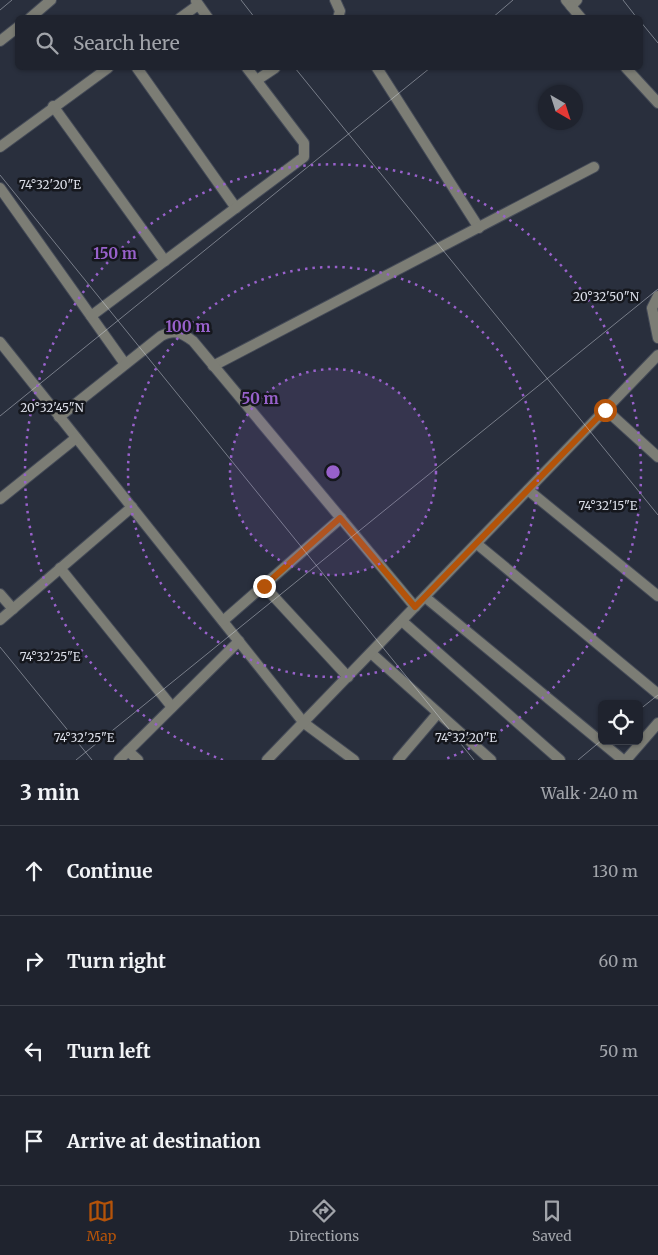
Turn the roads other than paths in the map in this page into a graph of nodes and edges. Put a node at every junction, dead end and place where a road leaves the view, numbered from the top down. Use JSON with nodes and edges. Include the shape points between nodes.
{"nodes":[{"id":1,"x":51,"y":0,"type":"edge"},
{"id":2,"x":335,"y":0,"type":"edge"},
{"id":3,"x":572,"y":2,"type":"edge"},
{"id":4,"x":197,"y":3,"type":"edge"},
{"id":5,"x":34,"y":15,"type":"edge"},
{"id":6,"x":183,"y":15,"type":"edge"},
{"id":7,"x":206,"y":15,"type":"edge"},
{"id":8,"x":341,"y":15,"type":"edge"},
{"id":9,"x":579,"y":15,"type":"edge"},
{"id":10,"x":15,"y":30,"type":"edge"},
{"id":11,"x":0,"y":42,"type":"edge"},
{"id":12,"x":105,"y":70,"type":"edge"},
{"id":13,"x":138,"y":70,"type":"edge"},
{"id":14,"x":249,"y":70,"type":"edge"},
{"id":15,"x":272,"y":70,"type":"edge"},
{"id":16,"x":378,"y":70,"type":"edge"},
{"id":17,"x":628,"y":70,"type":"edge"},
{"id":18,"x":257,"y":80,"type":"junction"},
{"id":19,"x":658,"y":103,"type":"edge"},
{"id":20,"x":53,"y":106,"type":"junction"},
{"id":21,"x":0,"y":147,"type":"edge"},
{"id":22,"x":594,"y":167,"type":"dead end"},
{"id":23,"x":0,"y":188,"type":"edge"},
{"id":24,"x":236,"y":208,"type":"junction"},
{"id":25,"x":479,"y":228,"type":"junction"},
{"id":26,"x":165,"y":261,"type":"junction"},
{"id":27,"x":658,"y":296,"type":"edge"},
{"id":28,"x":91,"y":316,"type":"junction"},
{"id":29,"x":658,"y":338,"type":"edge"},
{"id":30,"x":0,"y":342,"type":"edge"},
{"id":31,"x":658,"y":355,"type":"edge"},
{"id":32,"x":125,"y":364,"type":"junction"},
{"id":33,"x":213,"y":366,"type":"junction"},
{"id":34,"x":605,"y":410,"type":"junction"},
{"id":35,"x":58,"y":417,"type":"junction"},
{"id":36,"x":76,"y":438,"type":"junction"},
{"id":37,"x":658,"y":457,"type":"edge"},
{"id":38,"x":528,"y":490,"type":"junction"},
{"id":39,"x":0,"y":499,"type":"edge"},
{"id":40,"x":132,"y":507,"type":"junction"},
{"id":41,"x":340,"y":518,"type":"junction"},
{"id":42,"x":477,"y":544,"type":"junction"},
{"id":43,"x":60,"y":568,"type":"junction"},
{"id":44,"x":264,"y":586,"type":"junction"},
{"id":45,"x":0,"y":594,"type":"edge"},
{"id":46,"x":658,"y":596,"type":"edge"},
{"id":47,"x":425,"y":598,"type":"junction"},
{"id":48,"x":415,"y":607,"type":"junction"},
{"id":49,"x":13,"y":609,"type":"junction"},
{"id":50,"x":0,"y":620,"type":"edge"},
{"id":51,"x":402,"y":620,"type":"junction"},
{"id":52,"x":223,"y":621,"type":"junction"},
{"id":53,"x":239,"y":641,"type":"junction"},
{"id":54,"x":371,"y":653,"type":"junction"},
{"id":55,"x":348,"y":677,"type":"junction"},
{"id":56,"x":658,"y":694,"type":"edge"},
{"id":57,"x":172,"y":707,"type":"junction"},
{"id":58,"x":438,"y":713,"type":"junction"},
{"id":59,"x":304,"y":722,"type":"junction"},
{"id":60,"x":658,"y":723,"type":"edge"},
{"id":61,"x":128,"y":751,"type":"junction"},
{"id":62,"x":119,"y":760,"type":"edge"},
{"id":63,"x":138,"y":760,"type":"edge"},
{"id":64,"x":267,"y":760,"type":"edge"},
{"id":65,"x":354,"y":760,"type":"edge"},
{"id":66,"x":398,"y":760,"type":"edge"},
{"id":67,"x":491,"y":760,"type":"edge"},
{"id":68,"x":560,"y":760,"type":"edge"},
{"id":69,"x":624,"y":760,"type":"edge"}],
"edges":[{"from":1,"to":5,"type":"street"},
{"from":2,"to":8,"type":"street"},
{"from":3,"to":9,"type":"street"},
{"from":4,"to":6,"type":"street"},
{"from":4,"to":7,"type":"street"},
{"from":10,"to":11,"type":"street"},
{"from":12,"to":20,"type":"street"},
{"from":13,"to":24,"type":"street"},
{"from":14,"to":18,"type":"street"},
{"from":15,"to":18,"type":"street"},
{"from":16,"to":25,"type":"street"},
{"from":17,"to":19,"type":"street"},
{"from":18,"to":24,"type":"street","via":[[306,150],[301,162]]},
{"from":20,"to":21,"type":"street"},
{"from":20,"to":26,"type":"street"},
{"from":22,"to":25,"type":"street"},
{"from":23,"to":28,"type":"street"},
{"from":24,"to":26,"type":"street"},
{"from":25,"to":33,"type":"street"},
{"from":26,"to":28,"type":"street"},
{"from":27,"to":29,"type":"street","via":[[652,308]]},
{"from":28,"to":32,"type":"street"},
{"from":30,"to":35,"type":"street"},
{"from":31,"to":34,"type":"street"},
{"from":32,"to":33,"type":"street","via":[[171,330],[193,341]]},
{"from":32,"to":35,"type":"street"},
{"from":33,"to":41,"type":"street"},
{"from":34,"to":37,"type":"street"},
{"from":34,"to":38,"type":"street"},
{"from":35,"to":36,"type":"street"},
{"from":36,"to":39,"type":"street"},
{"from":36,"to":40,"type":"street"},
{"from":38,"to":42,"type":"street"},
{"from":38,"to":46,"type":"street"},
{"from":40,"to":43,"type":"street"},
{"from":40,"to":52,"type":"street"},
{"from":41,"to":44,"type":"street"},
{"from":41,"to":48,"type":"street"},
{"from":42,"to":47,"type":"street"},
{"from":42,"to":56,"type":"street"},
{"from":43,"to":49,"type":"street"},
{"from":43,"to":57,"type":"street"},
{"from":44,"to":52,"type":"street"},
{"from":44,"to":55,"type":"street"},
{"from":45,"to":49,"type":"street"},
{"from":47,"to":48,"type":"street"},
{"from":47,"to":69,"type":"street"},
{"from":48,"to":51,"type":"street"},
{"from":49,"to":50,"type":"street"},
{"from":51,"to":54,"type":"street"},
{"from":51,"to":68,"type":"street"},
{"from":52,"to":53,"type":"street"},
{"from":53,"to":57,"type":"street"},
{"from":53,"to":59,"type":"street"},
{"from":54,"to":55,"type":"street"},
{"from":54,"to":58,"type":"street"},
{"from":55,"to":59,"type":"street"},
{"from":57,"to":61,"type":"street"},
{"from":58,"to":66,"type":"street"},
{"from":58,"to":67,"type":"street"},
{"from":59,"to":64,"type":"street"},
{"from":59,"to":65,"type":"street"},
{"from":60,"to":69,"type":"street"},
{"from":61,"to":62,"type":"street"},
{"from":61,"to":63,"type":"street"}]}
